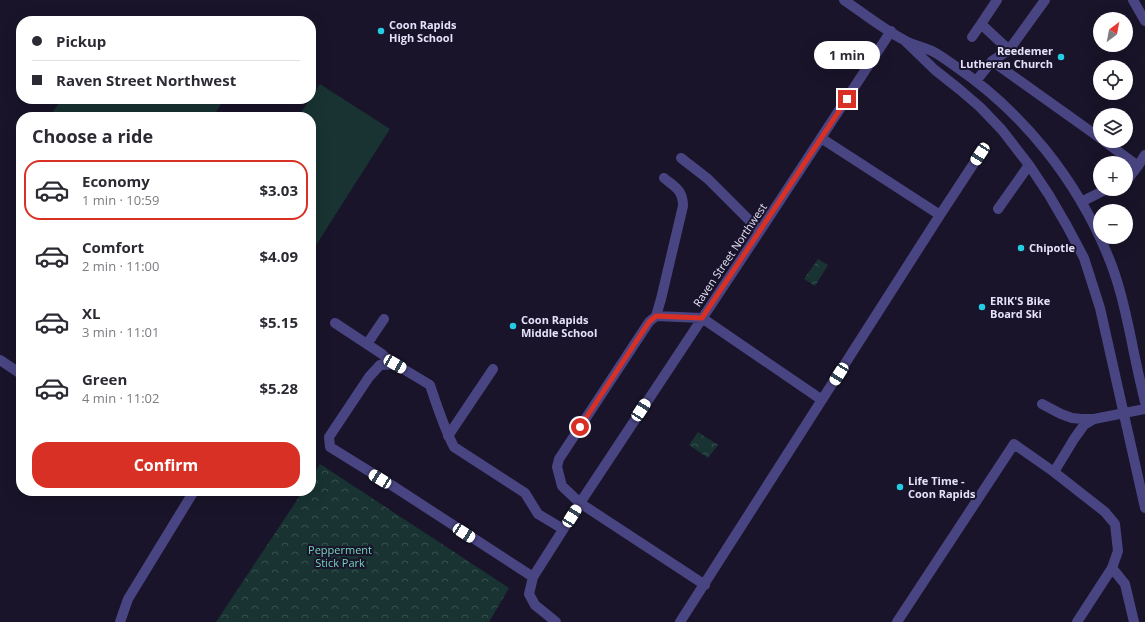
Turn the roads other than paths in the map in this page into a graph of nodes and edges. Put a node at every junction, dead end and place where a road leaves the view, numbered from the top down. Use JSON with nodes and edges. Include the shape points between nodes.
{"nodes":[{"id":1,"x":844,"y":0,"type":"edge"},
{"id":2,"x":997,"y":0,"type":"edge"},
{"id":3,"x":1045,"y":0,"type":"edge"},
{"id":4,"x":1133,"y":0,"type":"edge"},
{"id":5,"x":1145,"y":21,"type":"edge"},
{"id":6,"x":981,"y":24,"type":"junction"},
{"id":7,"x":891,"y":31,"type":"junction"},
{"id":8,"x":972,"y":38,"type":"dead end"},
{"id":9,"x":904,"y":40,"type":"junction"},
{"id":10,"x":1009,"y":50,"type":"junction"},
{"id":11,"x":992,"y":61,"type":"junction"},
{"id":12,"x":976,"y":81,"type":"junction"},
{"id":13,"x":1093,"y":133,"type":"edge"},
{"id":14,"x":821,"y":138,"type":"junction"},
{"id":15,"x":1114,"y":148,"type":"edge"},
{"id":16,"x":980,"y":154,"type":"dead end"},
{"id":17,"x":1145,"y":155,"type":"edge"},
{"id":18,"x":681,"y":158,"type":"dead end"},
{"id":19,"x":1029,"y":165,"type":"junction"},
{"id":20,"x":1138,"y":166,"type":"junction"},
{"id":21,"x":1133,"y":172,"type":"edge"},
{"id":22,"x":664,"y":178,"type":"dead end"},
{"id":23,"x":1093,"y":196,"type":"edge"},
{"id":24,"x":1081,"y":202,"type":"junction"},
{"id":25,"x":998,"y":209,"type":"dead end"},
{"id":26,"x":940,"y":215,"type":"junction"},
{"id":27,"x":760,"y":231,"type":"junction"},
{"id":28,"x":656,"y":316,"type":"junction"},
{"id":29,"x":702,"y":318,"type":"junction"},
{"id":30,"x":384,"y":319,"type":"dead end"},
{"id":31,"x":335,"y":323,"type":"dead end"},
{"id":32,"x":367,"y":344,"type":"junction"},
{"id":33,"x":0,"y":360,"type":"edge"},
{"id":34,"x":388,"y":364,"type":"junction"},
{"id":35,"x":493,"y":369,"type":"dead end"},
{"id":36,"x":16,"y":371,"type":"edge"},
{"id":37,"x":822,"y":400,"type":"junction"},
{"id":38,"x":1145,"y":402,"type":"edge"},
{"id":39,"x":1042,"y":404,"type":"dead end"},
{"id":40,"x":1145,"y":409,"type":"edge"},
{"id":41,"x":1124,"y":413,"type":"junction"},
{"id":42,"x":1094,"y":420,"type":"junction"},
{"id":43,"x":448,"y":436,"type":"junction"},
{"id":44,"x":1054,"y":472,"type":"junction"},
{"id":45,"x":191,"y":496,"type":"edge"},
{"id":46,"x":580,"y":503,"type":"junction"},
{"id":47,"x":1145,"y":508,"type":"edge"},
{"id":48,"x":563,"y":529,"type":"junction"},
{"id":49,"x":1112,"y":568,"type":"junction"},
{"id":50,"x":533,"y":577,"type":"junction"},
{"id":51,"x":705,"y":584,"type":"junction"},
{"id":52,"x":120,"y":622,"type":"edge"},
{"id":53,"x":556,"y":622,"type":"edge"},
{"id":54,"x":680,"y":622,"type":"edge"},
{"id":55,"x":898,"y":622,"type":"edge"},
{"id":56,"x":1077,"y":622,"type":"edge"},
{"id":57,"x":1134,"y":622,"type":"edge"}],
"edges":[{"from":1,"to":7,"type":"street"},
{"from":2,"to":6,"type":"street"},
{"from":3,"to":10,"type":"street"},
{"from":4,"to":5,"type":"street"},
{"from":6,"to":8,"type":"street"},
{"from":6,"to":10,"type":"street"},
{"from":7,"to":9,"type":"street"},
{"from":7,"to":14,"type":"street","name":"Raven Street Northwest"},
{"from":9,"to":12,"type":"street","via":[[933,52]]},
{"from":9,"to":19,"type":"street","via":[[935,70],[980,107]]},
{"from":10,"to":11,"type":"street"},
{"from":11,"to":12,"type":"street"},
{"from":11,"to":13,"type":"street"},
{"from":12,"to":24,"type":"street","via":[[1019,119],[1041,144]]},
{"from":14,"to":26,"type":"street"},
{"from":14,"to":27,"type":"street","name":"Raven Street Northwest"},
{"from":15,"to":20,"type":"street"},
{"from":16,"to":26,"type":"street"},
{"from":17,"to":20,"type":"street"},
{"from":18,"to":27,"type":"street","via":[[708,179]]},
{"from":19,"to":25,"type":"street"},
{"from":19,"to":41,"type":"street","via":[[1064,219],[1084,258],[1100,308]]},
{"from":20,"to":21,"type":"street"},
{"from":22,"to":28,"type":"street","via":[[679,190],[683,197],[683,206]]},
{"from":23,"to":24,"type":"street"},
{"from":24,"to":38,"type":"street","via":[[1097,231],[1119,288]]},
{"from":26,"to":37,"type":"street"},
{"from":27,"to":29,"type":"street","name":"Raven Street Northwest"},
{"from":28,"to":29,"type":"street"},
{"from":28,"to":46,"type":"street","via":[[649,322],[559,459],[557,467],[562,486]]},
{"from":29,"to":37,"type":"street"},
{"from":29,"to":46,"type":"street","name":"Raven Street Northwest"},
{"from":30,"to":32,"type":"street"},
{"from":31,"to":32,"type":"street"},
{"from":32,"to":34,"type":"street","via":[[386,358]]},
{"from":33,"to":36,"type":"street"},
{"from":34,"to":43,"type":"street","via":[[395,364],[430,385]]},
{"from":34,"to":50,"type":"street","via":[[380,365],[369,377],[329,437],[330,447]]},
{"from":35,"to":43,"type":"street"},
{"from":37,"to":51,"type":"street"},
{"from":39,"to":42,"type":"street","via":[[1072,418]]},
{"from":40,"to":41,"type":"street"},
{"from":41,"to":42,"type":"street"},
{"from":41,"to":47,"type":"street"},
{"from":42,"to":44,"type":"street","via":[[1084,425]]},
{"from":43,"to":48,"type":"street","via":[[454,447],[525,493],[538,514]]},
{"from":44,"to":49,"type":"street","via":[[1105,512],[1115,524],[1118,551]]},
{"from":44,"to":55,"type":"street","via":[[1014,444]]},
{"from":45,"to":52,"type":"street","via":[[128,599]]},
{"from":46,"to":48,"type":"street","name":"Raven Street Northwest"},
{"from":46,"to":51,"type":"street"},
{"from":48,"to":50,"type":"street","name":"Raven Street Northwest"},
{"from":49,"to":56,"type":"street"},
{"from":49,"to":57,"type":"street","via":[[1125,584]]},
{"from":50,"to":53,"type":"street","name":"Raven Street Northwest","via":[[529,594],[535,606]]},
{"from":51,"to":54,"type":"street"}]}
